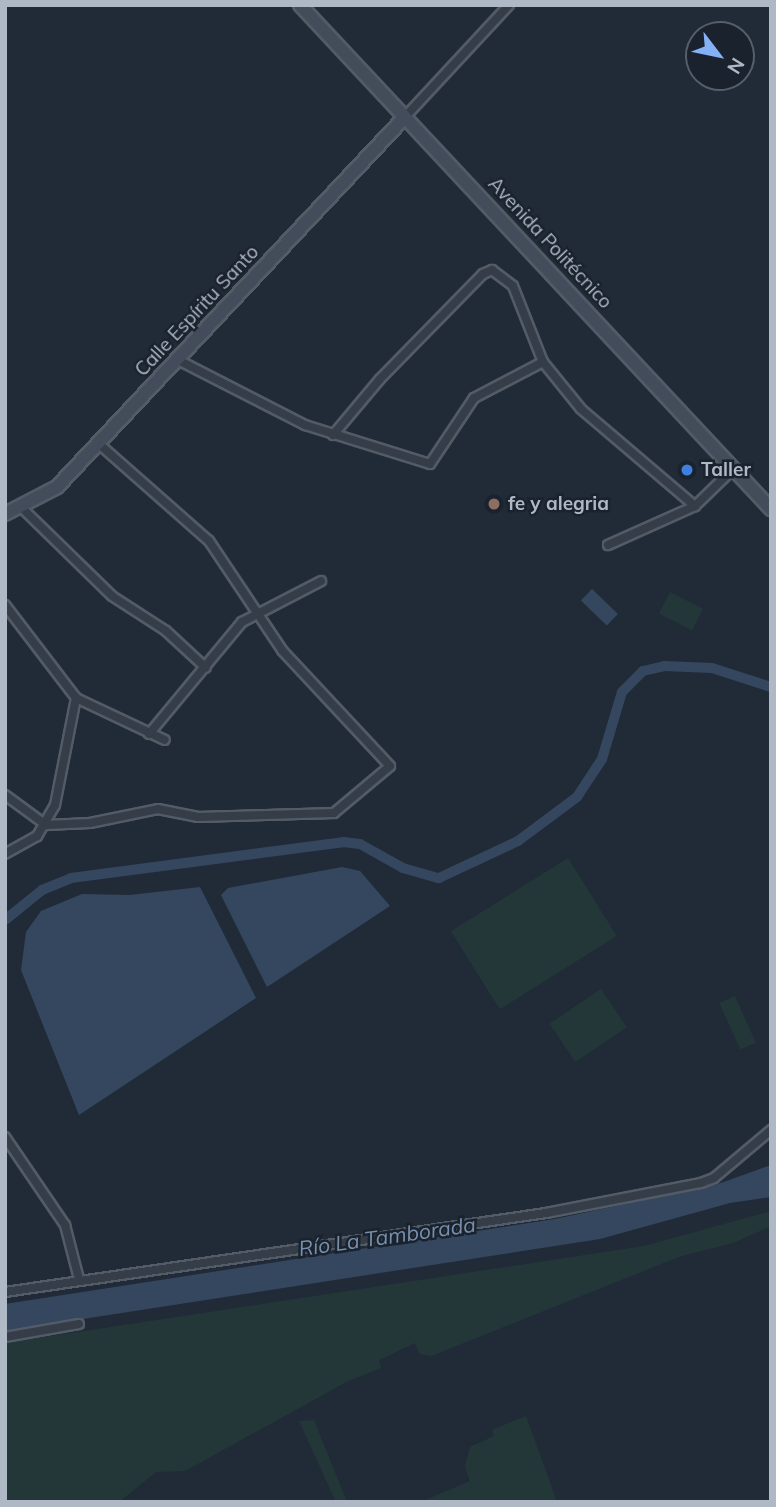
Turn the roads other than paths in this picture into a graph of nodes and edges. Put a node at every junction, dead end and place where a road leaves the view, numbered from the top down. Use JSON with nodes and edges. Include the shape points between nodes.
{"nodes":[{"id":1,"x":300,"y":5,"type":"edge"},
{"id":2,"x":509,"y":5,"type":"edge"},
{"id":3,"x":404,"y":118,"type":"junction"},
{"id":4,"x":178,"y":360,"type":"junction"},
{"id":5,"x":542,"y":362,"type":"junction"},
{"id":6,"x":332,"y":435,"type":"junction"},
{"id":7,"x":99,"y":444,"type":"junction"},
{"id":8,"x":733,"y":469,"type":"junction"},
{"id":9,"x":695,"y":506,"type":"junction"},
{"id":10,"x":23,"y":509,"type":"junction"},
{"id":11,"x":771,"y":509,"type":"edge"},
{"id":12,"x":5,"y":514,"type":"edge"},
{"id":13,"x":608,"y":545,"type":"dead end"},
{"id":14,"x":321,"y":581,"type":"dead end"},
{"id":15,"x":6,"y":610,"type":"edge"},
{"id":16,"x":255,"y":613,"type":"junction"},
{"id":17,"x":206,"y":668,"type":"junction"},
{"id":18,"x":76,"y":698,"type":"junction"},
{"id":19,"x":149,"y":734,"type":"junction"},
{"id":20,"x":165,"y":740,"type":"dead end"},
{"id":21,"x":5,"y":795,"type":"edge"},
{"id":22,"x":46,"y":825,"type":"junction"},
{"id":23,"x":5,"y":854,"type":"edge"},
{"id":24,"x":771,"y":1130,"type":"edge"},
{"id":25,"x":5,"y":1136,"type":"edge"},
{"id":26,"x":79,"y":1279,"type":"junction"},
{"id":27,"x":5,"y":1292,"type":"edge"},
{"id":28,"x":79,"y":1324,"type":"dead end"},
{"id":29,"x":5,"y":1337,"type":"edge"}],
"edges":[{"from":1,"to":3,"type":"main road","name":"Avenida Politécnico"},
{"from":2,"to":3,"type":"street"},
{"from":3,"to":4,"type":"main road","name":"Calle Espíritu Santo"},
{"from":3,"to":8,"type":"main road","name":"Avenida Politécnico"},
{"from":4,"to":6,"type":"street"},
{"from":4,"to":7,"type":"main road","name":"Calle Espíritu Santo"},
{"from":5,"to":6,"type":"street","via":[[474,398],[430,464]]},
{"from":5,"to":6,"type":"street","via":[[523,303],[513,286],[492,270],[388,370]]},
{"from":5,"to":9,"type":"street","via":[[581,409]]},
{"from":7,"to":10,"type":"main road","name":"Calle Espíritu Santo","via":[[57,487]]},
{"from":7,"to":16,"type":"street","via":[[209,541]]},
{"from":8,"to":9,"type":"street"},
{"from":8,"to":11,"type":"main road","name":"Avenida Politécnico"},
{"from":9,"to":13,"type":"street"},
{"from":10,"to":12,"type":"main road","name":"Calle Espíritu Santo"},
{"from":10,"to":17,"type":"street","via":[[112,596],[166,631]]},
{"from":14,"to":16,"type":"street"},
{"from":15,"to":18,"type":"street"},
{"from":16,"to":17,"type":"street"},
{"from":16,"to":22,"type":"street","via":[[282,650],[390,766],[334,813],[198,817],[158,809],[90,823]]},
{"from":17,"to":19,"type":"street"},
{"from":18,"to":19,"type":"street"},
{"from":18,"to":22,"type":"street","via":[[60,788]]},
{"from":19,"to":20,"type":"street"},
{"from":21,"to":22,"type":"street"},
{"from":22,"to":23,"type":"street"},
{"from":24,"to":26,"type":"street","via":[[714,1178],[701,1183],[546,1213]]},
{"from":25,"to":26,"type":"street","via":[[65,1225]]},
{"from":26,"to":27,"type":"street"},
{"from":28,"to":29,"type":"street"}]}
